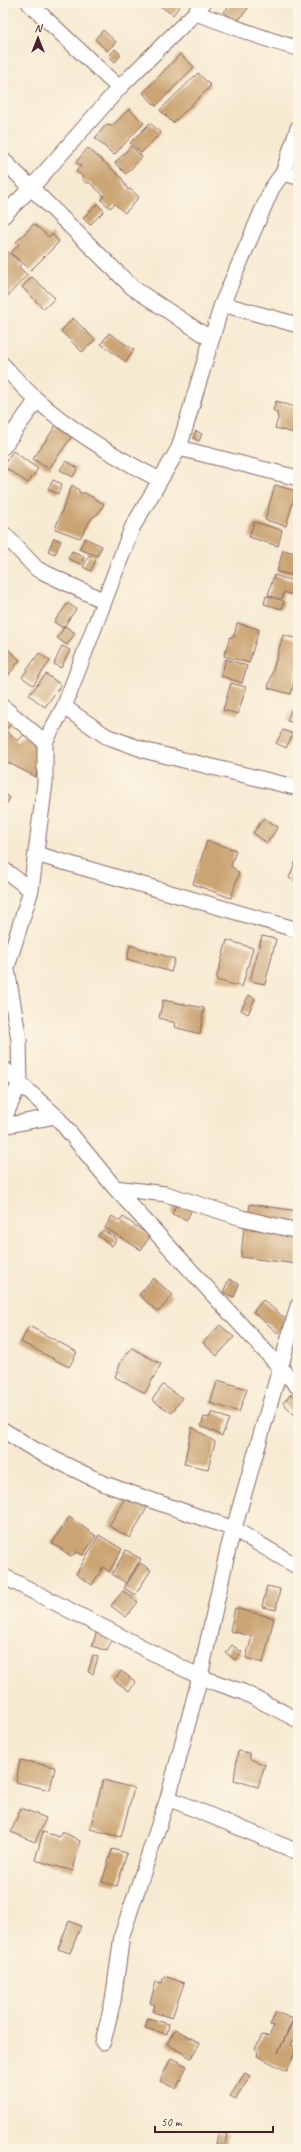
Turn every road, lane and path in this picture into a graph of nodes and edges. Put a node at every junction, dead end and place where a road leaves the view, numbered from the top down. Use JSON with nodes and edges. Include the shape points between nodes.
{"nodes":[{"id":1,"x":30,"y":3,"type":"edge"},
{"id":2,"x":199,"y":8,"type":"edge"},
{"id":3,"x":298,"y":48,"type":"edge"},
{"id":4,"x":119,"y":88,"type":"junction"},
{"id":5,"x":298,"y":128,"type":"edge"},
{"id":6,"x":3,"y":160,"type":"edge"},
{"id":7,"x":283,"y":173,"type":"junction"},
{"id":8,"x":298,"y":177,"type":"edge"},
{"id":9,"x":32,"y":187,"type":"junction"},
{"id":10,"x":3,"y":216,"type":"edge"},
{"id":11,"x":222,"y":304,"type":"junction"},
{"id":12,"x":298,"y":325,"type":"edge"},
{"id":13,"x":211,"y":338,"type":"junction"},
{"id":14,"x":3,"y":365,"type":"edge"},
{"id":15,"x":37,"y":400,"type":"junction"},
{"id":16,"x":3,"y":447,"type":"edge"},
{"id":17,"x":179,"y":448,"type":"junction"},
{"id":18,"x":298,"y":478,"type":"edge"},
{"id":19,"x":160,"y":480,"type":"junction"},
{"id":20,"x":3,"y":533,"type":"edge"},
{"id":21,"x":104,"y":600,"type":"junction"},
{"id":22,"x":3,"y":707,"type":"edge"},
{"id":23,"x":64,"y":707,"type":"junction"},
{"id":24,"x":45,"y":742,"type":"junction"},
{"id":25,"x":298,"y":788,"type":"edge"},
{"id":26,"x":36,"y":854,"type":"junction"},
{"id":27,"x":3,"y":869,"type":"edge"},
{"id":28,"x":31,"y":890,"type":"junction"},
{"id":29,"x":298,"y":930,"type":"edge"},
{"id":30,"x":5,"y":974,"type":"edge"},
{"id":31,"x":3,"y":1068,"type":"edge"},
{"id":32,"x":20,"y":1082,"type":"junction"},
{"id":33,"x":56,"y":1116,"type":"junction"},
{"id":34,"x":3,"y":1121,"type":"edge"},
{"id":35,"x":3,"y":1126,"type":"edge"},
{"id":36,"x":114,"y":1188,"type":"junction"},
{"id":37,"x":298,"y":1231,"type":"edge"},
{"id":38,"x":298,"y":1306,"type":"edge"},
{"id":39,"x":280,"y":1368,"type":"junction"},
{"id":40,"x":298,"y":1387,"type":"edge"},
{"id":41,"x":3,"y":1430,"type":"edge"},
{"id":42,"x":234,"y":1529,"type":"junction"},
{"id":43,"x":298,"y":1567,"type":"edge"},
{"id":44,"x":3,"y":1576,"type":"edge"},
{"id":45,"x":200,"y":1677,"type":"junction"},
{"id":46,"x":298,"y":1720,"type":"edge"},
{"id":47,"x":168,"y":1798,"type":"junction"},
{"id":48,"x":298,"y":1852,"type":"edge"},
{"id":49,"x":103,"y":2042,"type":"dead end"}],
"edges":[{"from":1,"to":4,"type":"street"},
{"from":2,"to":3,"type":"street","via":[[265,39]]},
{"from":2,"to":4,"type":"street"},
{"from":4,"to":9,"type":"street"},
{"from":5,"to":7,"type":"street"},
{"from":6,"to":9,"type":"street"},
{"from":7,"to":8,"type":"street"},
{"from":7,"to":11,"type":"street","via":[[272,188]]},
{"from":9,"to":10,"type":"street"},
{"from":9,"to":13,"type":"street","via":[[133,288]]},
{"from":11,"to":12,"type":"street"},
{"from":11,"to":13,"type":"street"},
{"from":13,"to":17,"type":"street"},
{"from":14,"to":15,"type":"street"},
{"from":15,"to":16,"type":"street"},
{"from":15,"to":19,"type":"street","via":[[116,457]]},
{"from":17,"to":18,"type":"street"},
{"from":17,"to":19,"type":"street"},
{"from":19,"to":21,"type":"street","via":[[132,528]]},
{"from":20,"to":21,"type":"street","via":[[37,569]]},
{"from":21,"to":23,"type":"street"},
{"from":22,"to":24,"type":"street"},
{"from":23,"to":24,"type":"street"},
{"from":23,"to":25,"type":"street","via":[[106,736],[148,751]]},
{"from":24,"to":26,"type":"street","via":[[45,783]]},
{"from":26,"to":28,"type":"street"},
{"from":26,"to":29,"type":"street"},
{"from":27,"to":28,"type":"street"},
{"from":28,"to":30,"type":"street"},
{"from":30,"to":32,"type":"street","via":[[19,1040]]},
{"from":31,"to":32,"type":"street"},
{"from":32,"to":33,"type":"street"},
{"from":32,"to":34,"type":"street"},
{"from":33,"to":35,"type":"street"},
{"from":33,"to":36,"type":"street"},
{"from":36,"to":37,"type":"street","via":[[166,1194],[242,1218]]},
{"from":36,"to":39,"type":"street"},
{"from":38,"to":39,"type":"street"},
{"from":39,"to":40,"type":"street"},
{"from":39,"to":42,"type":"street"},
{"from":41,"to":42,"type":"street","via":[[35,1450],[105,1484]]},
{"from":42,"to":43,"type":"street"},
{"from":42,"to":45,"type":"street"},
{"from":44,"to":45,"type":"street"},
{"from":45,"to":46,"type":"street","via":[[243,1692]]},
{"from":45,"to":47,"type":"street"},
{"from":47,"to":48,"type":"street"},
{"from":47,"to":49,"type":"street","via":[[122,1935],[113,2001]]}]}
